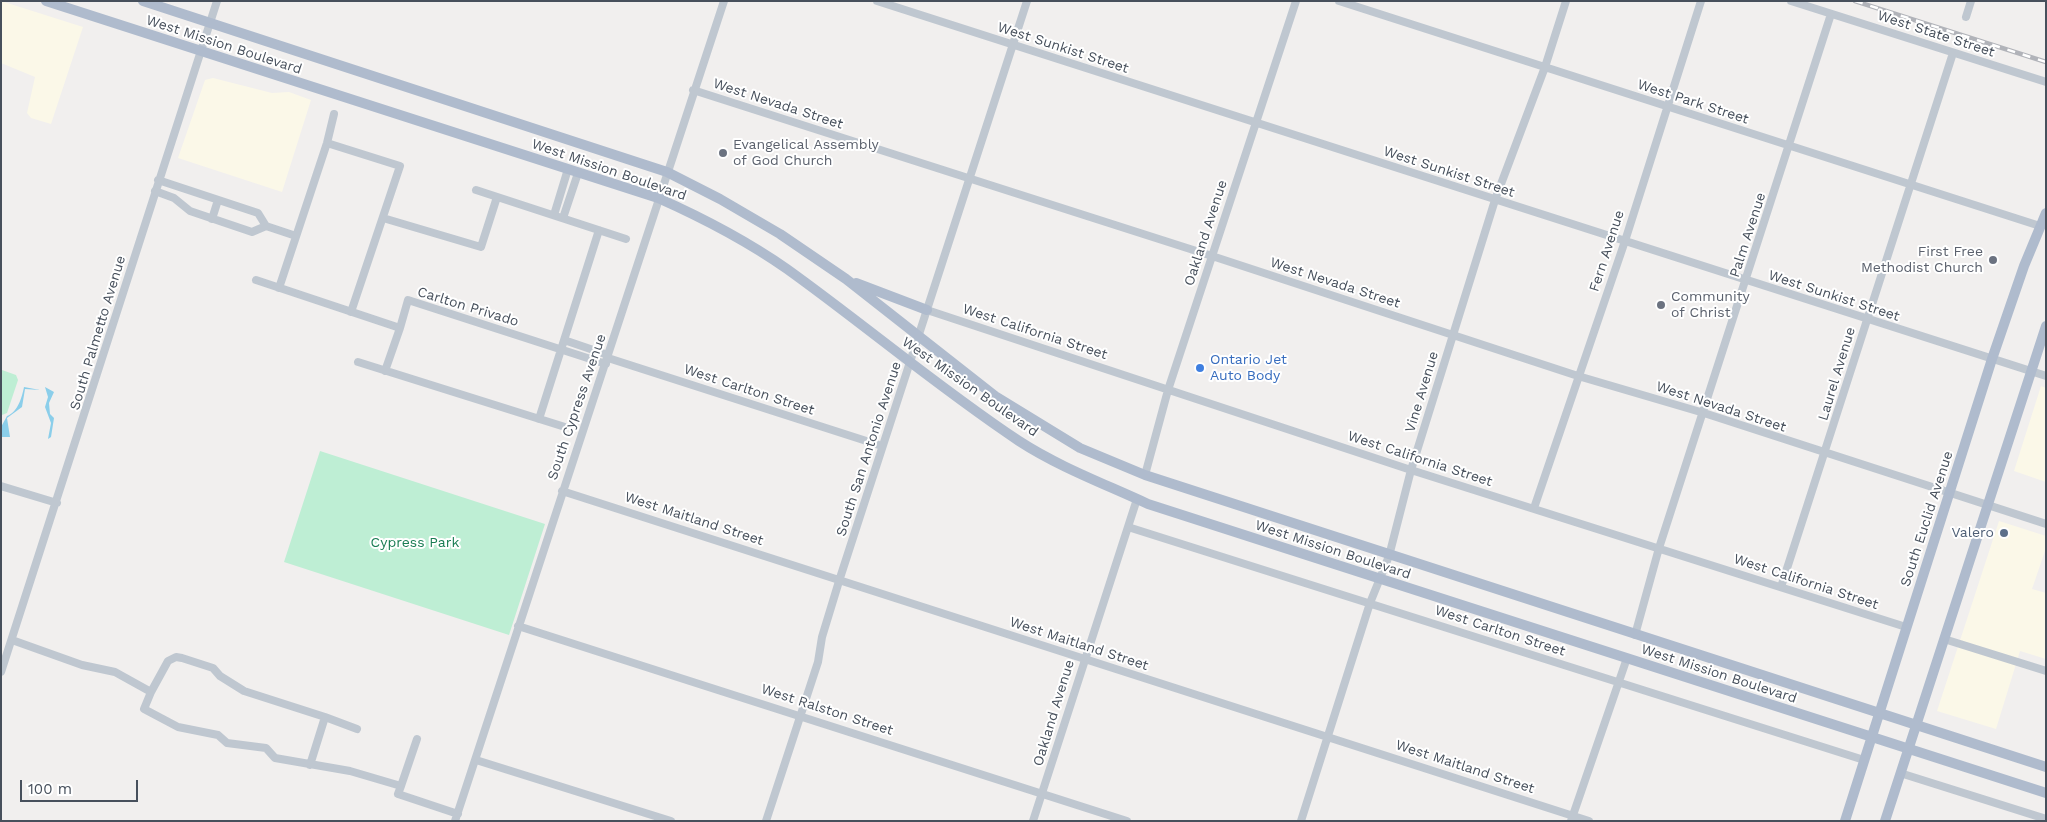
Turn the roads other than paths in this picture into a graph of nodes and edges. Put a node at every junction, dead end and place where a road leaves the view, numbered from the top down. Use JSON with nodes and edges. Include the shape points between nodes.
{"nodes":[{"id":1,"x":46,"y":1,"type":"edge"},
{"id":2,"x":143,"y":1,"type":"edge"},
{"id":3,"x":217,"y":1,"type":"edge"},
{"id":4,"x":724,"y":1,"type":"edge"},
{"id":5,"x":877,"y":1,"type":"edge"},
{"id":6,"x":1027,"y":1,"type":"edge"},
{"id":7,"x":1296,"y":1,"type":"edge"},
{"id":8,"x":1339,"y":1,"type":"edge"},
{"id":9,"x":1566,"y":1,"type":"edge"},
{"id":10,"x":1701,"y":1,"type":"edge"},
{"id":11,"x":1791,"y":1,"type":"edge"},
{"id":12,"x":1971,"y":1,"type":"edge"},
{"id":13,"x":1831,"y":14,"type":"junction"},
{"id":14,"x":1966,"y":17,"type":"dead end"},
{"id":15,"x":210,"y":23,"type":"junction"},
{"id":16,"x":1014,"y":45,"type":"junction"},
{"id":17,"x":200,"y":53,"type":"junction"},
{"id":18,"x":1953,"y":53,"type":"junction"},
{"id":19,"x":1545,"y":67,"type":"junction"},
{"id":20,"x":2046,"y":82,"type":"edge"},
{"id":21,"x":693,"y":90,"type":"junction"},
{"id":22,"x":1666,"y":107,"type":"junction"},
{"id":23,"x":334,"y":114,"type":"dead end"},
{"id":24,"x":1255,"y":124,"type":"junction"},
{"id":25,"x":327,"y":143,"type":"junction"},
{"id":26,"x":1789,"y":146,"type":"junction"},
{"id":27,"x":573,"y":171,"type":"junction"},
{"id":28,"x":667,"y":172,"type":"junction"},
{"id":29,"x":969,"y":179,"type":"junction"},
{"id":30,"x":158,"y":180,"type":"junction"},
{"id":31,"x":1911,"y":186,"type":"junction"},
{"id":32,"x":476,"y":190,"type":"dead end"},
{"id":33,"x":155,"y":191,"type":"junction"},
{"id":34,"x":497,"y":197,"type":"junction"},
{"id":35,"x":658,"y":198,"type":"junction"},
{"id":36,"x":218,"y":200,"type":"junction"},
{"id":37,"x":1495,"y":200,"type":"junction"},
{"id":38,"x":2046,"y":213,"type":"edge"},
{"id":39,"x":554,"y":215,"type":"junction"},
{"id":40,"x":383,"y":218,"type":"junction"},
{"id":41,"x":563,"y":218,"type":"junction"},
{"id":42,"x":212,"y":219,"type":"junction"},
{"id":43,"x":266,"y":226,"type":"junction"},
{"id":44,"x":2040,"y":226,"type":"junction"},
{"id":45,"x":600,"y":230,"type":"junction"},
{"id":46,"x":296,"y":236,"type":"junction"},
{"id":47,"x":626,"y":239,"type":"dead end"},
{"id":48,"x":1625,"y":241,"type":"junction"},
{"id":49,"x":1212,"y":256,"type":"junction"},
{"id":50,"x":846,"y":279,"type":"junction"},
{"id":51,"x":256,"y":280,"type":"dead end"},
{"id":52,"x":1746,"y":281,"type":"junction"},
{"id":53,"x":279,"y":288,"type":"junction"},
{"id":54,"x":927,"y":310,"type":"junction"},
{"id":55,"x":352,"y":312,"type":"junction"},
{"id":56,"x":1867,"y":320,"type":"junction"},
{"id":57,"x":2046,"y":326,"type":"edge"},
{"id":58,"x":400,"y":328,"type":"junction"},
{"id":59,"x":1453,"y":335,"type":"junction"},
{"id":60,"x":919,"y":337,"type":"junction"},
{"id":61,"x":564,"y":340,"type":"junction"},
{"id":62,"x":561,"y":350,"type":"junction"},
{"id":63,"x":607,"y":359,"type":"junction"},
{"id":64,"x":1992,"y":359,"type":"junction"},
{"id":65,"x":358,"y":362,"type":"dead end"},
{"id":66,"x":910,"y":364,"type":"junction"},
{"id":67,"x":385,"y":371,"type":"junction"},
{"id":68,"x":2031,"y":371,"type":"junction"},
{"id":69,"x":1578,"y":376,"type":"junction"},
{"id":70,"x":2046,"y":376,"type":"edge"},
{"id":71,"x":1168,"y":390,"type":"junction"},
{"id":72,"x":1704,"y":413,"type":"junction"},
{"id":73,"x":539,"y":419,"type":"junction"},
{"id":74,"x":565,"y":427,"type":"dead end"},
{"id":75,"x":882,"y":446,"type":"junction"},
{"id":76,"x":1825,"y":454,"type":"junction"},
{"id":77,"x":1411,"y":470,"type":"junction"},
{"id":78,"x":1146,"y":475,"type":"junction"},
{"id":79,"x":1,"y":486,"type":"edge"},
{"id":80,"x":562,"y":491,"type":"junction"},
{"id":81,"x":1950,"y":493,"type":"junction"},
{"id":82,"x":1137,"y":499,"type":"junction"},
{"id":83,"x":57,"y":503,"type":"junction"},
{"id":84,"x":1988,"y":505,"type":"junction"},
{"id":85,"x":1534,"y":508,"type":"junction"},
{"id":86,"x":2046,"y":524,"type":"edge"},
{"id":87,"x":1128,"y":527,"type":"junction"},
{"id":88,"x":1659,"y":548,"type":"junction"},
{"id":89,"x":1389,"y":556,"type":"junction"},
{"id":90,"x":840,"y":578,"type":"junction"},
{"id":91,"x":1379,"y":580,"type":"junction"},
{"id":92,"x":1781,"y":587,"type":"junction"},
{"id":93,"x":1370,"y":603,"type":"junction"},
{"id":94,"x":518,"y":626,"type":"junction"},
{"id":95,"x":1906,"y":627,"type":"junction"},
{"id":96,"x":1635,"y":635,"type":"junction"},
{"id":97,"x":1944,"y":639,"type":"junction"},
{"id":98,"x":12,"y":640,"type":"junction"},
{"id":99,"x":1627,"y":658,"type":"junction"},
{"id":100,"x":1084,"y":659,"type":"junction"},
{"id":101,"x":1,"y":672,"type":"edge"},
{"id":102,"x":2046,"y":672,"type":"edge"},
{"id":103,"x":1618,"y":682,"type":"junction"},
{"id":104,"x":151,"y":692,"type":"junction"},
{"id":105,"x":1879,"y":714,"type":"junction"},
{"id":106,"x":801,"y":715,"type":"junction"},
{"id":107,"x":325,"y":717,"type":"junction"},
{"id":108,"x":1916,"y":726,"type":"junction"},
{"id":109,"x":357,"y":729,"type":"dead end"},
{"id":110,"x":1328,"y":735,"type":"junction"},
{"id":111,"x":1871,"y":738,"type":"junction"},
{"id":112,"x":417,"y":739,"type":"dead end"},
{"id":113,"x":1908,"y":749,"type":"junction"},
{"id":114,"x":476,"y":760,"type":"junction"},
{"id":115,"x":1864,"y":760,"type":"junction"},
{"id":116,"x":310,"y":765,"type":"junction"},
{"id":117,"x":2046,"y":767,"type":"edge"},
{"id":118,"x":1900,"y":774,"type":"junction"},
{"id":119,"x":401,"y":786,"type":"junction"},
{"id":120,"x":2046,"y":793,"type":"edge"},
{"id":121,"x":1042,"y":794,"type":"junction"},
{"id":122,"x":457,"y":817,"type":"edge"},
{"id":123,"x":1572,"y":818,"type":"edge"},
{"id":124,"x":2046,"y":820,"type":"edge"},
{"id":125,"x":671,"y":821,"type":"edge"},
{"id":126,"x":766,"y":821,"type":"edge"},
{"id":127,"x":1033,"y":821,"type":"edge"},
{"id":128,"x":1126,"y":821,"type":"edge"},
{"id":129,"x":1301,"y":821,"type":"edge"},
{"id":130,"x":1589,"y":821,"type":"edge"},
{"id":131,"x":1845,"y":821,"type":"edge"},
{"id":132,"x":1885,"y":821,"type":"edge"}],
"edges":[{"from":1,"to":17,"type":"main road","name":"West Mission Boulevard"},
{"from":2,"to":15,"type":"main road","name":"West Mission Boulevard"},
{"from":3,"to":15,"type":"street","name":"South Palmetto Avenue"},
{"from":4,"to":21,"type":"street","name":"South Cypress Avenue"},
{"from":5,"to":16,"type":"street","name":"West Sunkist Street"},
{"from":6,"to":16,"type":"street","name":"South San Antonio Avenue"},
{"from":7,"to":24,"type":"street","name":"Oakland Avenue"},
{"from":8,"to":19,"type":"street","name":"West Park Street"},
{"from":9,"to":19,"type":"street","name":"Vine Avenue"},
{"from":10,"to":22,"type":"street","name":"Fern Avenue"},
{"from":11,"to":13,"type":"street","name":"West State Street"},
{"from":12,"to":14,"type":"street"},
{"from":13,"to":18,"type":"street","name":"West State Street"},
{"from":13,"to":26,"type":"street","name":"Palm Avenue"},
{"from":15,"to":17,"type":"street","name":"South Palmetto Avenue"},
{"from":15,"to":28,"type":"main road","name":"West Mission Boulevard"},
{"from":16,"to":24,"type":"street","name":"West Sunkist Street"},
{"from":16,"to":29,"type":"street","name":"South San Antonio Avenue"},
{"from":17,"to":27,"type":"main road","name":"West Mission Boulevard"},
{"from":17,"to":30,"type":"street","name":"South Palmetto Avenue"},
{"from":18,"to":20,"type":"street","name":"West State Street"},
{"from":18,"to":31,"type":"street","name":"Laurel Avenue"},
{"from":19,"to":22,"type":"street","name":"West Park Street"},
{"from":19,"to":37,"type":"street","name":"Vine Avenue"},
{"from":21,"to":28,"type":"street","name":"South Cypress Avenue"},
{"from":21,"to":29,"type":"street","name":"West Nevada Street"},
{"from":22,"to":26,"type":"street","name":"West Park Street"},
{"from":22,"to":48,"type":"street","name":"Fern Avenue"},
{"from":23,"to":25,"type":"street"},
{"from":24,"to":37,"type":"street","name":"West Sunkist Street"},
{"from":24,"to":49,"type":"street","name":"Oakland Avenue"},
{"from":25,"to":40,"type":"street","via":[[400,166]]},
{"from":25,"to":46,"type":"street"},
{"from":26,"to":31,"type":"street","name":"West Park Street"},
{"from":26,"to":52,"type":"street","name":"Palm Avenue"},
{"from":27,"to":35,"type":"main road","name":"West Mission Boulevard"},
{"from":27,"to":39,"type":"street"},
{"from":27,"to":41,"type":"street"},
{"from":28,"to":35,"type":"street","name":"South Cypress Avenue"},
{"from":28,"to":50,"type":"main road","name":"West Mission Boulevard","via":[[780,234]]},
{"from":29,"to":49,"type":"street","name":"West Nevada Street"},
{"from":29,"to":54,"type":"street","name":"South San Antonio Avenue"},
{"from":30,"to":33,"type":"street","name":"South Palmetto Avenue"},
{"from":30,"to":36,"type":"street"},
{"from":31,"to":44,"type":"street","name":"West Park Street"},
{"from":31,"to":56,"type":"street","name":"Laurel Avenue"},
{"from":32,"to":34,"type":"street"},
{"from":33,"to":42,"type":"street","via":[[174,198],[190,212]]},
{"from":33,"to":83,"type":"street","name":"South Palmetto Avenue"},
{"from":34,"to":39,"type":"street"},
{"from":34,"to":40,"type":"street","via":[[481,247]]},
{"from":35,"to":63,"type":"street","name":"South Cypress Avenue"},
{"from":35,"to":66,"type":"main road","name":"West Mission Boulevard","via":[[733,235],[786,269]]},
{"from":36,"to":42,"type":"street"},
{"from":36,"to":43,"type":"street","via":[[258,213]]},
{"from":37,"to":48,"type":"street","name":"West Sunkist Street"},
{"from":37,"to":59,"type":"street","name":"Vine Avenue"},
{"from":38,"to":44,"type":"main road","name":"South Euclid Avenue"},
{"from":39,"to":41,"type":"street"},
{"from":40,"to":55,"type":"street"},
{"from":41,"to":45,"type":"street"},
{"from":42,"to":43,"type":"street","via":[[252,232]]},
{"from":43,"to":46,"type":"street"},
{"from":44,"to":64,"type":"main road","name":"South Euclid Avenue"},
{"from":45,"to":47,"type":"street"},
{"from":45,"to":61,"type":"street"},
{"from":46,"to":53,"type":"street"},
{"from":48,"to":52,"type":"street","name":"West Sunkist Street"},
{"from":48,"to":69,"type":"street","name":"Fern Avenue"},
{"from":49,"to":59,"type":"street","name":"West Nevada Street"},
{"from":49,"to":71,"type":"street","name":"Oakland Avenue"},
{"from":50,"to":54,"type":"main road"},
{"from":50,"to":60,"type":"main road","name":"West Mission Boulevard"},
{"from":51,"to":53,"type":"street"},
{"from":52,"to":56,"type":"street","name":"West Sunkist Street"},
{"from":52,"to":72,"type":"street","name":"Palm Avenue"},
{"from":53,"to":55,"type":"street"},
{"from":54,"to":60,"type":"street","name":"South San Antonio Avenue"},
{"from":54,"to":71,"type":"street","name":"West California Street"},
{"from":55,"to":58,"type":"street"},
{"from":56,"to":64,"type":"street","name":"West Sunkist Street"},
{"from":56,"to":76,"type":"street","name":"Laurel Avenue"},
{"from":57,"to":68,"type":"main road"},
{"from":58,"to":62,"type":"street","name":"Carlton Privado","via":[[408,300]]},
{"from":58,"to":67,"type":"street"},
{"from":59,"to":69,"type":"street","name":"West Nevada Street"},
{"from":59,"to":77,"type":"street","name":"Vine Avenue"},
{"from":60,"to":66,"type":"street","name":"South San Antonio Avenue"},
{"from":60,"to":78,"type":"main road","name":"West Mission Boulevard","via":[[995,396],[1080,448]]},
{"from":61,"to":62,"type":"street"},
{"from":61,"to":63,"type":"street"},
{"from":62,"to":63,"type":"street","name":"Carlton Privado"},
{"from":62,"to":73,"type":"street"},
{"from":63,"to":75,"type":"street","name":"West Carlton Street"},
{"from":63,"to":80,"type":"street","name":"South Cypress Avenue"},
{"from":64,"to":68,"type":"street","name":"West Sunkist Street"},
{"from":64,"to":81,"type":"main road","name":"South Euclid Avenue"},
{"from":65,"to":67,"type":"street"},
{"from":66,"to":75,"type":"street","name":"South San Antonio Avenue"},
{"from":66,"to":82,"type":"main road","name":"West Mission Boulevard","via":[[1020,442]]},
{"from":67,"to":73,"type":"street"},
{"from":68,"to":70,"type":"street","name":"West Sunkist Street"},
{"from":68,"to":84,"type":"main road"},
{"from":69,"to":72,"type":"street","name":"West Nevada Street"},
{"from":69,"to":85,"type":"street","name":"Fern Avenue"},
{"from":71,"to":77,"type":"street","name":"West California Street"},
{"from":71,"to":78,"type":"street","name":"Oakland Avenue"},
{"from":72,"to":76,"type":"street","name":"West Nevada Street"},
{"from":72,"to":88,"type":"street","name":"Palm Avenue"},
{"from":73,"to":74,"type":"street"},
{"from":75,"to":90,"type":"street","name":"South San Antonio Avenue"},
{"from":76,"to":81,"type":"street","name":"West Nevada Street"},
{"from":76,"to":92,"type":"street","name":"Laurel Avenue"},
{"from":77,"to":85,"type":"street","name":"West California Street"},
{"from":77,"to":89,"type":"street","name":"Vine Avenue"},
{"from":78,"to":89,"type":"main road","name":"West Mission Boulevard"},
{"from":79,"to":83,"type":"street"},
{"from":80,"to":90,"type":"street","name":"West Maitland Street"},
{"from":80,"to":94,"type":"street","name":"South Cypress Avenue"},
{"from":81,"to":84,"type":"street","name":"West Nevada Street"},
{"from":81,"to":95,"type":"main road","name":"South Euclid Avenue"},
{"from":82,"to":87,"type":"street","name":"Oakland Avenue"},
{"from":82,"to":91,"type":"main road","name":"West Mission Boulevard"},
{"from":83,"to":98,"type":"street","name":"South Palmetto Avenue"},
{"from":84,"to":86,"type":"street","name":"West Nevada Street"},
{"from":84,"to":97,"type":"main road"},
{"from":85,"to":88,"type":"street","name":"West California Street"},
{"from":87,"to":93,"type":"street","name":"West Carlton Street"},
{"from":87,"to":100,"type":"street","name":"Oakland Avenue"},
{"from":88,"to":92,"type":"street","name":"West California Street"},
{"from":88,"to":96,"type":"street","name":"Palm Avenue"},
{"from":89,"to":91,"type":"street","name":"Vine Avenue"},
{"from":89,"to":96,"type":"main road","name":"West Mission Boulevard"},
{"from":90,"to":100,"type":"street","name":"West Maitland Street"},
{"from":90,"to":106,"type":"street","name":"South San Antonio Avenue"},
{"from":91,"to":93,"type":"street","name":"Vine Avenue"},
{"from":91,"to":99,"type":"main road","name":"West Mission Boulevard"},
{"from":92,"to":95,"type":"street","name":"West California Street"},
{"from":93,"to":103,"type":"street","name":"West Carlton Street"},
{"from":93,"to":110,"type":"street","name":"Vine Avenue"},
{"from":94,"to":106,"type":"street","name":"West Ralston Street"},
{"from":94,"to":114,"type":"street","name":"South Cypress Avenue"},
{"from":95,"to":105,"type":"main road","name":"South Euclid Avenue"},
{"from":96,"to":105,"type":"main road","name":"West Mission Boulevard"},
{"from":97,"to":102,"type":"street"},
{"from":97,"to":108,"type":"main road"},
{"from":98,"to":101,"type":"street","name":"South Palmetto Avenue"},
{"from":98,"to":104,"type":"street","via":[[82,665],[115,672]]},
{"from":99,"to":103,"type":"street"},
{"from":99,"to":111,"type":"main road","name":"West Mission Boulevard"},
{"from":100,"to":110,"type":"street","name":"West Maitland Street"},
{"from":100,"to":121,"type":"street","name":"Oakland Avenue"},
{"from":103,"to":115,"type":"street","name":"West Carlton Street"},
{"from":103,"to":123,"type":"street"},
{"from":104,"to":107,"type":"street","via":[[168,661],[178,657],[209,666],[244,691]]},
{"from":104,"to":116,"type":"street","via":[[144,708],[178,727],[218,735],[227,743],[262,747],[275,758]]},
{"from":105,"to":108,"type":"main road","name":"West Mission Boulevard"},
{"from":105,"to":111,"type":"main road","name":"South Euclid Avenue"},
{"from":106,"to":121,"type":"street","name":"West Ralston Street"},
{"from":106,"to":126,"type":"street","name":"South San Antonio Avenue"},
{"from":107,"to":109,"type":"street"},
{"from":107,"to":116,"type":"street"},
{"from":108,"to":113,"type":"main road"},
{"from":108,"to":117,"type":"main road","name":"West Mission Boulevard"},
{"from":110,"to":123,"type":"street","name":"West Maitland Street"},
{"from":110,"to":129,"type":"street","name":"Vine Avenue"},
{"from":111,"to":113,"type":"main road","name":"West Mission Boulevard"},
{"from":111,"to":115,"type":"main road","name":"South Euclid Avenue"},
{"from":112,"to":119,"type":"street"},
{"from":113,"to":118,"type":"main road"},
{"from":113,"to":120,"type":"main road","name":"West Mission Boulevard"},
{"from":114,"to":122,"type":"street","name":"South Cypress Avenue"},
{"from":114,"to":125,"type":"street"},
{"from":115,"to":131,"type":"main road","name":"South Euclid Avenue"},
{"from":116,"to":119,"type":"street","via":[[375,777]]},
{"from":118,"to":124,"type":"street"},
{"from":118,"to":132,"type":"main road"},
{"from":119,"to":122,"type":"street","via":[[398,794]]},
{"from":121,"to":127,"type":"street","name":"Oakland Avenue"},
{"from":121,"to":128,"type":"street","name":"West Ralston Street"},
{"from":123,"to":130,"type":"street","name":"West Maitland Street"}]}
